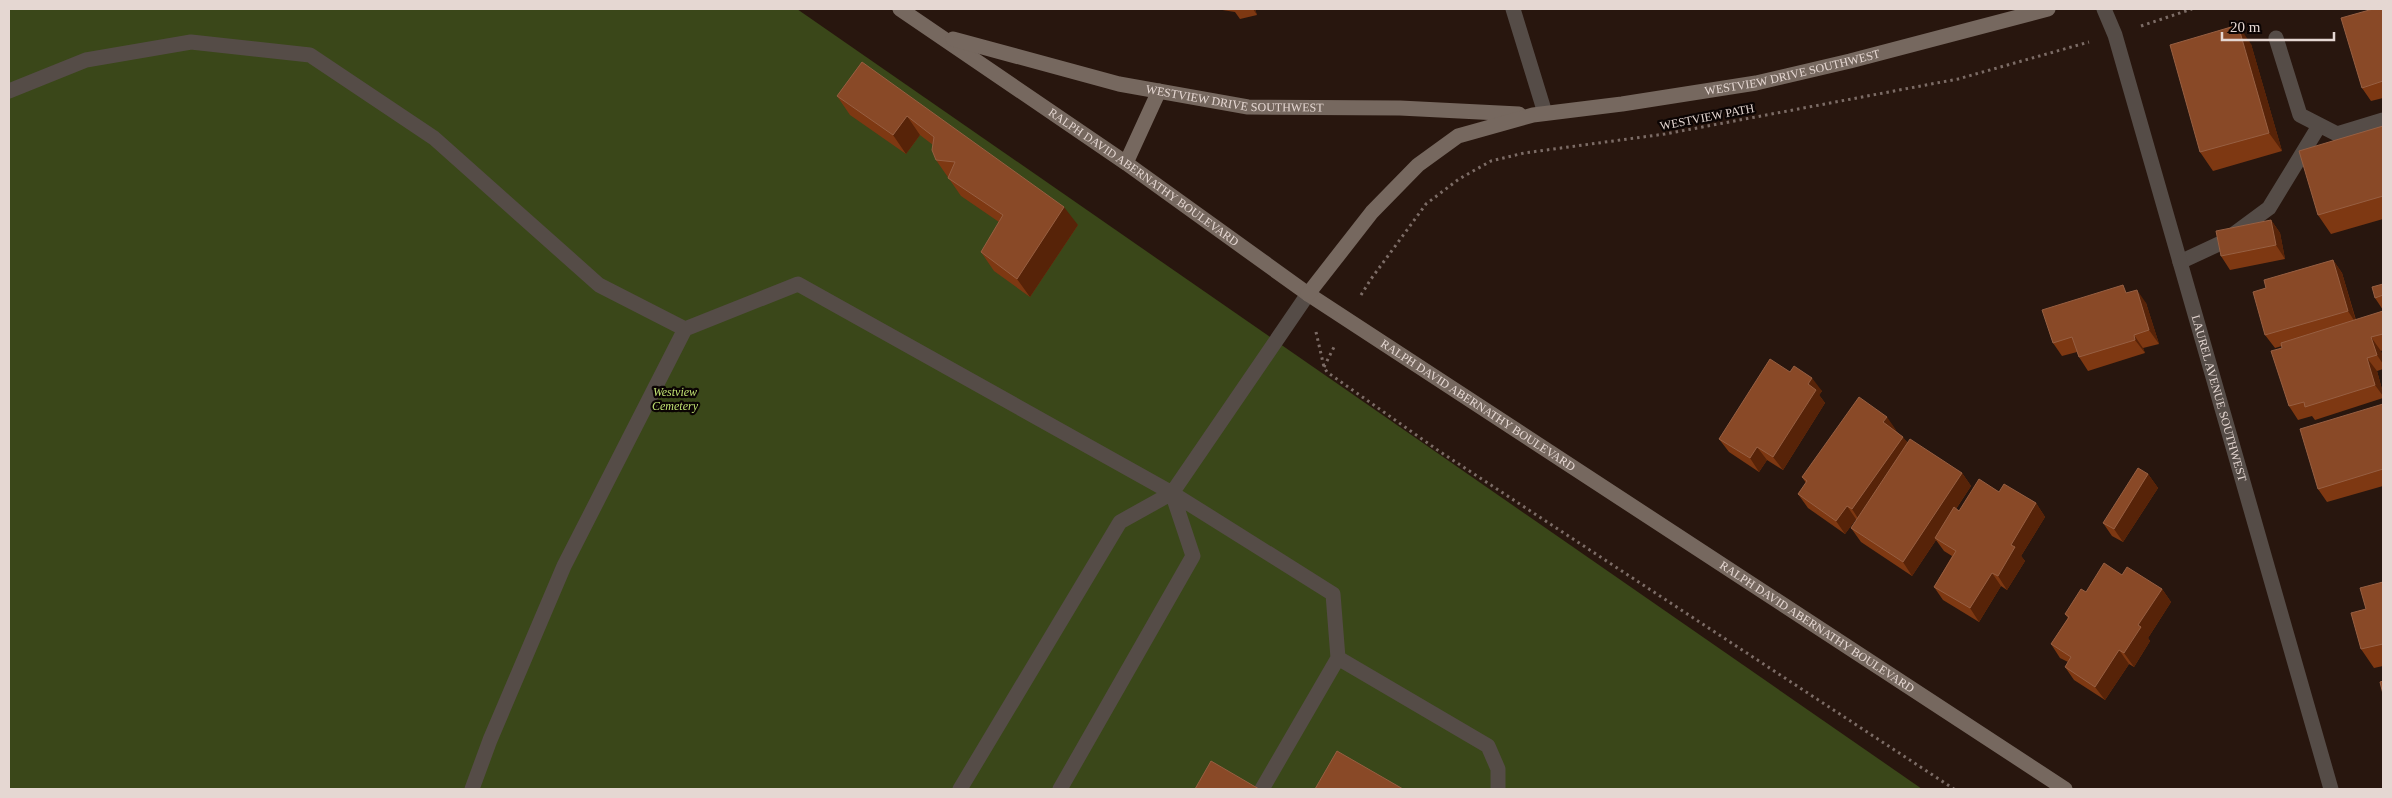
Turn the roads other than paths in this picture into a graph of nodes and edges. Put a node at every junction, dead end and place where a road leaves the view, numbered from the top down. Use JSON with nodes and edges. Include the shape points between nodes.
{"nodes":[{"id":1,"x":900,"y":9,"type":"edge"},
{"id":2,"x":1514,"y":9,"type":"edge"},
{"id":3,"x":2048,"y":9,"type":"edge"},
{"id":4,"x":2104,"y":9,"type":"edge"},
{"id":5,"x":942,"y":36,"type":"junction"},
{"id":6,"x":2276,"y":38,"type":"dead end"},
{"id":7,"x":9,"y":91,"type":"edge"},
{"id":8,"x":1158,"y":91,"type":"junction"},
{"id":9,"x":1540,"y":114,"type":"junction"},
{"id":10,"x":2383,"y":120,"type":"edge"},
{"id":11,"x":2319,"y":126,"type":"junction"},
{"id":12,"x":1126,"y":163,"type":"junction"},
{"id":13,"x":2180,"y":262,"type":"junction"},
{"id":14,"x":1308,"y":294,"type":"junction"},
{"id":15,"x":685,"y":329,"type":"junction"},
{"id":16,"x":1172,"y":493,"type":"junction"},
{"id":17,"x":1338,"y":658,"type":"junction"},
{"id":18,"x":472,"y":789,"type":"edge"},
{"id":19,"x":960,"y":789,"type":"edge"},
{"id":20,"x":1060,"y":789,"type":"edge"},
{"id":21,"x":1262,"y":789,"type":"edge"},
{"id":22,"x":1498,"y":789,"type":"edge"},
{"id":23,"x":2065,"y":789,"type":"edge"},
{"id":24,"x":2331,"y":789,"type":"edge"}],
"edges":[{"from":1,"to":5,"type":"main road","name":"RALPH DAVID ABERNATHY BOULEVARD"},
{"from":2,"to":9,"type":"street"},
{"from":3,"to":9,"type":"main road","name":"WESTVIEW DRIVE SOUTHWEST","via":[[1850,62],[1756,83]]},
{"from":4,"to":13,"type":"street","name":"LAUREL AVENUE SOUTHWEST"},
{"from":5,"to":8,"type":"main road","name":"WESTVIEW DRIVE SOUTHWEST","via":[[1119,84]]},
{"from":5,"to":12,"type":"main road","name":"RALPH DAVID ABERNATHY BOULEVARD"},
{"from":6,"to":11,"type":"street","via":[[2300,115]]},
{"from":7,"to":15,"type":"street","via":[[86,60],[191,42],[310,55],[434,138],[599,285]]},
{"from":8,"to":9,"type":"main road","name":"WESTVIEW DRIVE SOUTHWEST","via":[[1248,107],[1400,108]]},
{"from":8,"to":12,"type":"main road"},
{"from":9,"to":14,"type":"main road","name":"WESTVIEW DRIVE SOUTHWEST","via":[[1458,136],[1418,165],[1372,212]]},
{"from":10,"to":11,"type":"street","via":[[2337,134]]},
{"from":11,"to":13,"type":"street","via":[[2270,208],[2223,242]]},
{"from":12,"to":14,"type":"main road","name":"RALPH DAVID ABERNATHY BOULEVARD"},
{"from":13,"to":24,"type":"street","name":"LAUREL AVENUE SOUTHWEST"},
{"from":14,"to":16,"type":"street"},
{"from":14,"to":23,"type":"main road","name":"RALPH DAVID ABERNATHY BOULEVARD"},
{"from":15,"to":16,"type":"street","via":[[798,284]]},
{"from":15,"to":18,"type":"street","via":[[564,566]]},
{"from":16,"to":17,"type":"street","via":[[1333,594]]},
{"from":16,"to":19,"type":"street","via":[[1120,522]]},
{"from":16,"to":20,"type":"street","via":[[1193,556]]},
{"from":17,"to":21,"type":"street"},
{"from":17,"to":22,"type":"street","via":[[1488,746],[1498,769]]}]}
